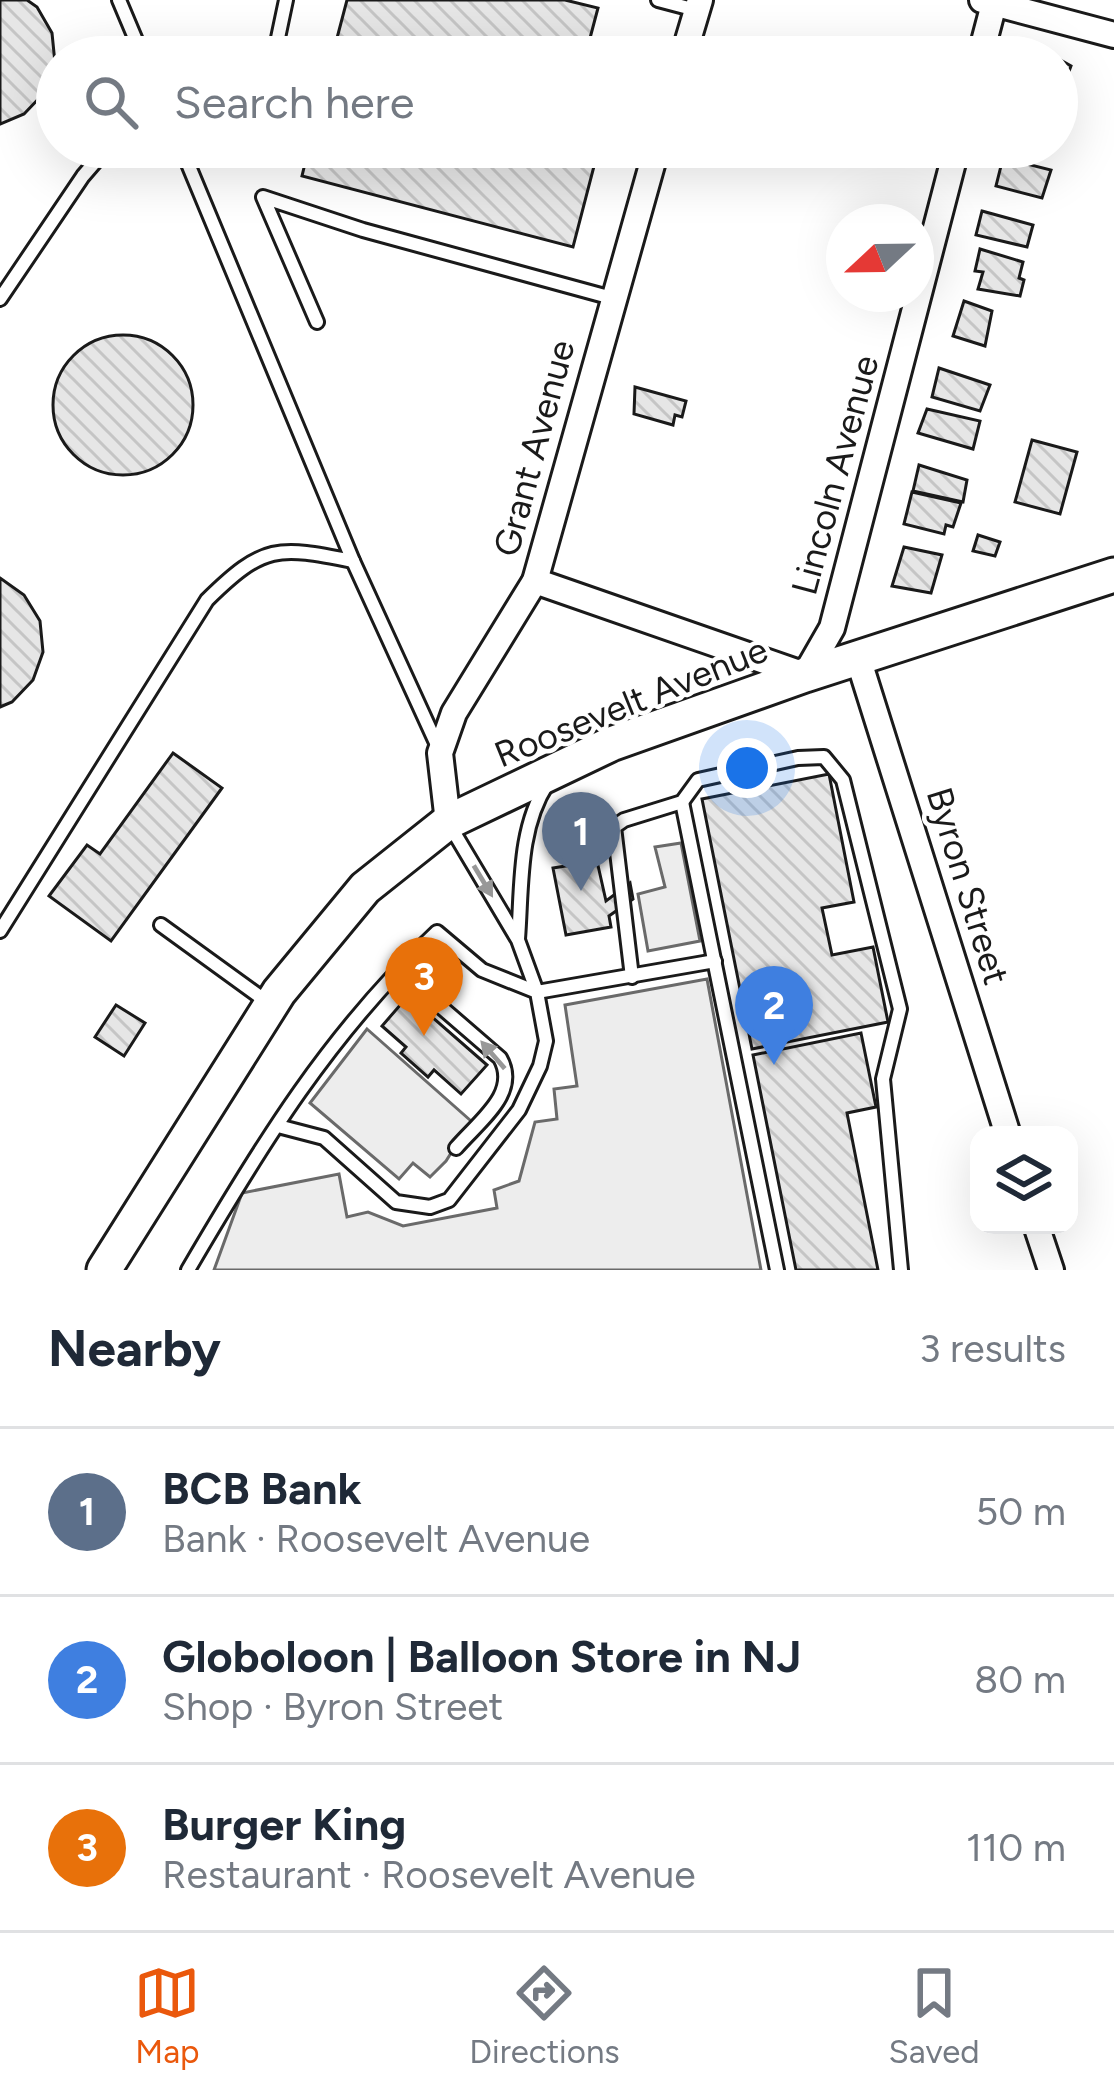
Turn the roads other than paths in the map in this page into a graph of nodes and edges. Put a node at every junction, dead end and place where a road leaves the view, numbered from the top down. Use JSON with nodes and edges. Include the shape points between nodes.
{"nodes":[{"id":1,"x":118,"y":0,"type":"edge"},
{"id":2,"x":286,"y":0,"type":"edge"},
{"id":3,"x":658,"y":0,"type":"edge"},
{"id":4,"x":991,"y":1,"type":"edge"},
{"id":5,"x":699,"y":5,"type":"edge"},
{"id":6,"x":1114,"y":34,"type":"edge"},
{"id":7,"x":134,"y":36,"type":"edge"},
{"id":8,"x":278,"y":36,"type":"edge"},
{"id":9,"x":689,"y":36,"type":"edge"},
{"id":10,"x":984,"y":36,"type":"edge"},
{"id":11,"x":90,"y":168,"type":"edge"},
{"id":12,"x":190,"y":168,"type":"edge"},
{"id":13,"x":651,"y":168,"type":"edge"},
{"id":14,"x":952,"y":168,"type":"edge"},
{"id":15,"x":0,"y":298,"type":"edge"},
{"id":16,"x":612,"y":298,"type":"junction"},
{"id":17,"x":316,"y":322,"type":"dead end"},
{"id":18,"x":353,"y":561,"type":"junction"},
{"id":19,"x":1114,"y":575,"type":"edge"},
{"id":20,"x":535,"y":581,"type":"junction"},
{"id":21,"x":858,"y":658,"type":"junction"},
{"id":22,"x":805,"y":675,"type":"junction"},
{"id":23,"x":440,"y":753,"type":"junction"},
{"id":24,"x":557,"y":769,"type":"junction"},
{"id":25,"x":682,"y":802,"type":"junction"},
{"id":26,"x":448,"y":822,"type":"junction"},
{"id":27,"x":161,"y":925,"type":"dead end"},
{"id":28,"x":0,"y":931,"type":"edge"},
{"id":29,"x":518,"y":940,"type":"junction"},
{"id":30,"x":715,"y":961,"type":"junction"},
{"id":31,"x":397,"y":969,"type":"junction"},
{"id":32,"x":632,"y":977,"type":"junction"},
{"id":33,"x":537,"y":992,"type":"junction"},
{"id":34,"x":271,"y":1005,"type":"junction"},
{"id":35,"x":278,"y":1126,"type":"junction"},
{"id":36,"x":1005,"y":1126,"type":"edge"},
{"id":37,"x":456,"y":1148,"type":"dead end"},
{"id":38,"x":1039,"y":1234,"type":"edge"},
{"id":39,"x":104,"y":1270,"type":"edge"},
{"id":40,"x":188,"y":1270,"type":"edge"},
{"id":41,"x":777,"y":1270,"type":"edge"},
{"id":42,"x":901,"y":1270,"type":"edge"},
{"id":43,"x":1051,"y":1270,"type":"edge"}],
"edges":[{"from":1,"to":7,"type":"lane"},
{"from":2,"to":8,"type":"lane"},
{"from":3,"to":5,"type":"lane"},
{"from":4,"to":6,"type":"street"},
{"from":4,"to":10,"type":"street"},
{"from":5,"to":9,"type":"street"},
{"from":11,"to":15,"type":"lane"},
{"from":12,"to":18,"type":"lane"},
{"from":13,"to":16,"type":"street","name":"Grant Avenue"},
{"from":14,"to":22,"type":"street","name":"Lincoln Avenue","via":[[832,628]]},
{"from":16,"to":17,"type":"lane","via":[[263,197]]},
{"from":16,"to":20,"type":"street","name":"Grant Avenue"},
{"from":18,"to":23,"type":"lane"},
{"from":18,"to":28,"type":"lane","via":[[293,549],[244,563],[207,600]]},
{"from":19,"to":21,"type":"street","name":"Roosevelt Avenue"},
{"from":20,"to":22,"type":"street"},
{"from":20,"to":23,"type":"street","name":"Grant Avenue","via":[[454,713]]},
{"from":21,"to":22,"type":"street","name":"Roosevelt Avenue"},
{"from":21,"to":36,"type":"street","name":"Byron Street"},
{"from":22,"to":24,"type":"street","name":"Roosevelt Avenue"},
{"from":23,"to":26,"type":"street","name":"Grant Avenue"},
{"from":24,"to":26,"type":"street","name":"Roosevelt Avenue"},
{"from":24,"to":29,"type":"lane","via":[[531,818]]},
{"from":25,"to":30,"type":"lane"},
{"from":25,"to":32,"type":"lane","via":[[614,827]]},
{"from":25,"to":42,"type":"lane","via":[[698,779],[811,756],[824,757],[843,780],[900,1009],[883,1079]]},
{"from":26,"to":29,"type":"lane","one_way":true},
{"from":26,"to":34,"type":"street","name":"Roosevelt Avenue","via":[[340,913]]},
{"from":27,"to":34,"type":"lane"},
{"from":29,"to":33,"type":"lane"},
{"from":30,"to":32,"type":"lane"},
{"from":30,"to":41,"type":"lane"},
{"from":31,"to":33,"type":"lane","via":[[436,932],[482,970]]},
{"from":31,"to":35,"type":"lane","via":[[331,1045]]},
{"from":37,"to":31,"type":"lane","one_way":true,"via":[[506,1090],[508,1075],[500,1058]]},
{"from":32,"to":33,"type":"lane"},
{"from":33,"to":35,"type":"lane","via":[[546,1041],[540,1066],[519,1110],[448,1200],[430,1207],[396,1202],[324,1138]]},
{"from":34,"to":39,"type":"street","name":"Roosevelt Avenue"},
{"from":35,"to":40,"type":"lane"},
{"from":38,"to":43,"type":"street"}]}
